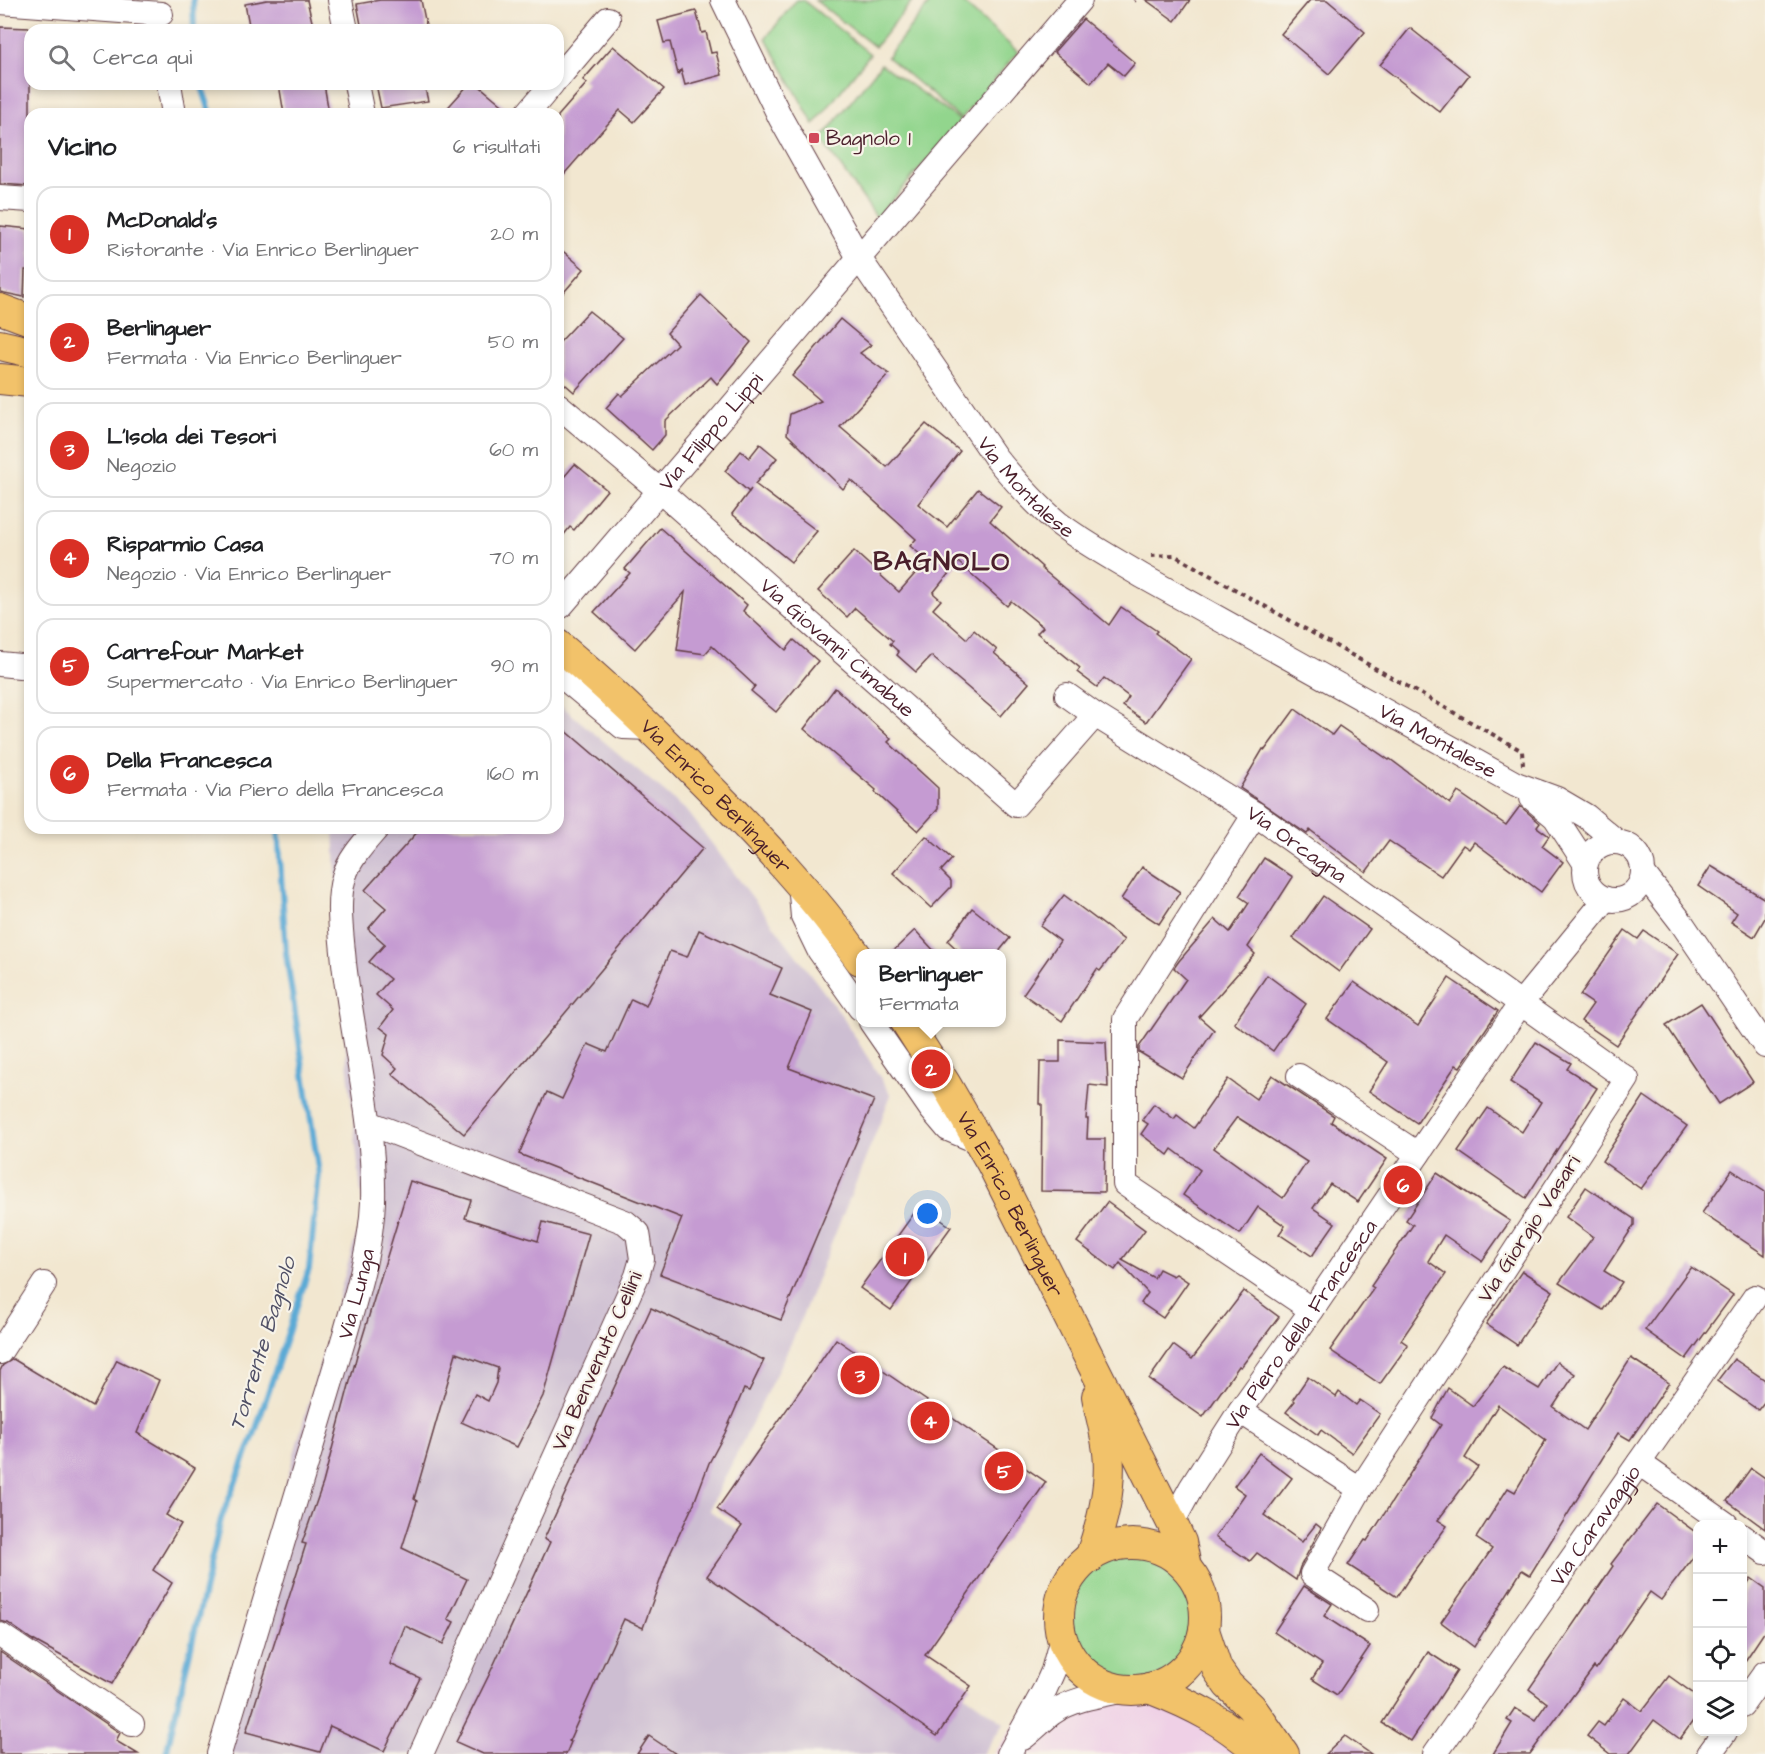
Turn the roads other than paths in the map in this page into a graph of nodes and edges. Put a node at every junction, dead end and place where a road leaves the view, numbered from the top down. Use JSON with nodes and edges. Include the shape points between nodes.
{"nodes":[{"id":1,"x":340,"y":0,"type":"edge"},
{"id":2,"x":723,"y":0,"type":"edge"},
{"id":3,"x":1080,"y":0,"type":"edge"},
{"id":4,"x":0,"y":2,"type":"edge"},
{"id":5,"x":161,"y":15,"type":"edge"},
{"id":6,"x":608,"y":19,"type":"dead end"},
{"id":7,"x":345,"y":24,"type":"edge"},
{"id":8,"x":564,"y":71,"type":"edge"},
{"id":9,"x":170,"y":90,"type":"edge"},
{"id":10,"x":357,"y":90,"type":"edge"},
{"id":11,"x":547,"y":90,"type":"edge"},
{"id":12,"x":173,"y":108,"type":"edge"},
{"id":13,"x":361,"y":108,"type":"edge"},
{"id":14,"x":532,"y":108,"type":"edge"},
{"id":15,"x":0,"y":198,"type":"edge"},
{"id":16,"x":24,"y":200,"type":"edge"},
{"id":17,"x":859,"y":258,"type":"junction"},
{"id":18,"x":0,"y":309,"type":"edge"},
{"id":19,"x":24,"y":318,"type":"edge"},
{"id":20,"x":0,"y":345,"type":"edge"},
{"id":21,"x":24,"y":351,"type":"edge"},
{"id":22,"x":0,"y":379,"type":"edge"},
{"id":23,"x":24,"y":381,"type":"edge"},
{"id":24,"x":564,"y":410,"type":"edge"},
{"id":25,"x":660,"y":491,"type":"junction"},
{"id":26,"x":564,"y":603,"type":"edge"},
{"id":27,"x":564,"y":650,"type":"edge"},
{"id":28,"x":0,"y":663,"type":"edge"},
{"id":29,"x":24,"y":666,"type":"edge"},
{"id":30,"x":564,"y":679,"type":"edge"},
{"id":31,"x":1067,"y":695,"type":"dead end"},
{"id":32,"x":1095,"y":715,"type":"junction"},
{"id":33,"x":650,"y":728,"type":"junction"},
{"id":34,"x":1520,"y":779,"type":"junction"},
{"id":35,"x":1255,"y":814,"type":"junction"},
{"id":36,"x":372,"y":834,"type":"edge"},
{"id":37,"x":1616,"y":842,"type":"junction"},
{"id":38,"x":1586,"y":863,"type":"junction"},
{"id":39,"x":1643,"y":873,"type":"junction"},
{"id":40,"x":800,"y":883,"type":"junction"},
{"id":41,"x":1614,"y":899,"type":"junction"},
{"id":42,"x":1681,"y":922,"type":"junction"},
{"id":43,"x":856,"y":954,"type":"edge"},
{"id":44,"x":856,"y":1001,"type":"edge"},
{"id":45,"x":1521,"y":1003,"type":"junction"},
{"id":46,"x":873,"y":1027,"type":"edge"},
{"id":47,"x":909,"y":1027,"type":"edge"},
{"id":48,"x":1765,"y":1046,"type":"edge"},
{"id":49,"x":1299,"y":1076,"type":"dead end"},
{"id":50,"x":369,"y":1122,"type":"junction"},
{"id":51,"x":979,"y":1142,"type":"junction"},
{"id":52,"x":1418,"y":1154,"type":"junction"},
{"id":53,"x":44,"y":1284,"type":"dead end"},
{"id":54,"x":1755,"y":1297,"type":"dead end"},
{"id":55,"x":1312,"y":1310,"type":"junction"},
{"id":56,"x":0,"y":1353,"type":"edge"},
{"id":57,"x":1088,"y":1358,"type":"junction"},
{"id":58,"x":1240,"y":1411,"type":"junction"},
{"id":59,"x":1639,"y":1463,"type":"junction"},
{"id":60,"x":1360,"y":1489,"type":"junction"},
{"id":61,"x":1720,"y":1520,"type":"edge"},
{"id":62,"x":1172,"y":1523,"type":"junction"},
{"id":63,"x":1747,"y":1539,"type":"edge"},
{"id":64,"x":1765,"y":1552,"type":"edge"},
{"id":65,"x":1090,"y":1557,"type":"junction"},
{"id":66,"x":1186,"y":1567,"type":"junction"},
{"id":67,"x":1367,"y":1610,"type":"dead end"},
{"id":68,"x":1204,"y":1630,"type":"junction"},
{"id":69,"x":0,"y":1635,"type":"edge"},
{"id":70,"x":1062,"y":1638,"type":"junction"},
{"id":71,"x":1765,"y":1673,"type":"edge"},
{"id":72,"x":1138,"y":1689,"type":"junction"},
{"id":73,"x":1747,"y":1699,"type":"edge"},
{"id":74,"x":132,"y":1724,"type":"dead end"},
{"id":75,"x":1722,"y":1736,"type":"edge"},
{"id":76,"x":1013,"y":1749,"type":"edge"},
{"id":77,"x":219,"y":1754,"type":"edge"},
{"id":78,"x":421,"y":1754,"type":"edge"},
{"id":79,"x":1261,"y":1754,"type":"edge"},
{"id":80,"x":1284,"y":1754,"type":"edge"},
{"id":81,"x":1435,"y":1754,"type":"edge"},
{"id":82,"x":1709,"y":1754,"type":"edge"}],
"edges":[{"from":1,"to":7,"type":"street"},
{"from":2,"to":17,"type":"street","name":"Via Montalese","via":[[781,118]]},
{"from":3,"to":17,"type":"street","name":"Via Filippo Lippi"},
{"from":4,"to":5,"type":"street"},
{"from":6,"to":8,"type":"street"},
{"from":9,"to":12,"type":"street"},
{"from":10,"to":13,"type":"street"},
{"from":11,"to":14,"type":"street"},
{"from":15,"to":16,"type":"street"},
{"from":17,"to":25,"type":"street","name":"Via Filippo Lippi"},
{"from":17,"to":34,"type":"street","name":"Via Montalese","via":[[996,458],[1058,522],[1142,576]]},
{"from":18,"to":19,"type":"main road"},
{"from":20,"to":21,"type":"main road"},
{"from":22,"to":23,"type":"main road"},
{"from":24,"to":25,"type":"street","name":"Via Giovanni Cimabue"},
{"from":25,"to":26,"type":"street","name":"Via Filippo Lippi"},
{"from":25,"to":32,"type":"street","name":"Via Giovanni Cimabue","via":[[1016,805]]},
{"from":27,"to":33,"type":"main road","name":"Via Enrico Berlinguer"},
{"from":28,"to":29,"type":"street"},
{"from":30,"to":33,"type":"street","via":[[623,728]]},
{"from":31,"to":32,"type":"street","name":"Via Orcagna"},
{"from":32,"to":35,"type":"street","name":"Via Orcagna"},
{"from":33,"to":40,"type":"main road","name":"Via Enrico Berlinguer"},
{"from":34,"to":37,"type":"street","name":"Via Montalese","via":[[1586,816]]},
{"from":34,"to":38,"type":"street","name":"Via Montalese","via":[[1555,817]]},
{"from":35,"to":45,"type":"street","name":"Via Orcagna"},
{"from":35,"to":55,"type":"street","via":[[1125,1019],[1125,1184]]},
{"from":36,"to":50,"type":"street","name":"Via Lunga","via":[[344,876],[340,923]]},
{"from":37,"to":38,"type":"street","via":[[1597,847]]},
{"from":37,"to":39,"type":"street","name":"Via Montalese","via":[[1625,843],[1639,855]]},
{"from":38,"to":41,"type":"street","name":"Via Montalese","via":[[1586,881],[1591,889]]},
{"from":39,"to":41,"type":"street","via":[[1637,889]]},
{"from":39,"to":42,"type":"street","name":"Via Montalese"},
{"from":40,"to":43,"type":"main road","name":"Via Enrico Berlinguer"},
{"from":40,"to":44,"type":"street","via":[[803,917],[819,950]]},
{"from":41,"to":42,"type":"street","name":"Via Montalese"},
{"from":41,"to":45,"type":"street","name":"Via Piero della Francesca"},
{"from":42,"to":48,"type":"street","name":"Via Montalese"},
{"from":45,"to":52,"type":"street","name":"Via Piero della Francesca"},
{"from":45,"to":60,"type":"street","name":"Via Giorgio Vasari","via":[[1627,1079]]},
{"from":46,"to":51,"type":"street","via":[[948,1129]]},
{"from":47,"to":51,"type":"main road","name":"Via Enrico Berlinguer"},
{"from":49,"to":52,"type":"street"},
{"from":50,"to":77,"type":"street","name":"Via Lunga","via":[[373,1203],[363,1273]]},
{"from":50,"to":78,"type":"street","name":"Via Benvenuto Cellini","via":[[625,1222],[638,1233],[642,1259]]},
{"from":51,"to":57,"type":"main road","name":"Via Enrico Berlinguer"},
{"from":52,"to":55,"type":"street","name":"Via Piero della Francesca"},
{"from":53,"to":56,"type":"street"},
{"from":54,"to":59,"type":"street","name":"Via Caravaggio"},
{"from":55,"to":58,"type":"street","name":"Via Piero della Francesca"},
{"from":57,"to":62,"type":"main road"},
{"from":57,"to":65,"type":"main road","via":[[1108,1452],[1107,1495]]},
{"from":58,"to":60,"type":"street"},
{"from":58,"to":62,"type":"street","name":"Via Piero della Francesca"},
{"from":59,"to":61,"type":"street"},
{"from":59,"to":81,"type":"street","name":"Via Caravaggio"},
{"from":60,"to":67,"type":"street","name":"Via Giorgio Vasari","via":[[1312,1574]]},
{"from":62,"to":66,"type":"main road"},
{"from":63,"to":64,"type":"street"},
{"from":65,"to":66,"type":"main road","via":[[1129,1544],[1150,1546]]},
{"from":65,"to":70,"type":"main road","via":[[1074,1572],[1064,1591],[1059,1618]]},
{"from":66,"to":68,"type":"main road","via":[[1205,1607]]},
{"from":68,"to":72,"type":"main road","via":[[1198,1650],[1186,1667],[1169,1680]]},
{"from":68,"to":80,"type":"main road","via":[[1217,1669],[1251,1707]]},
{"from":69,"to":74,"type":"street"},
{"from":70,"to":72,"type":"main road","via":[[1071,1658],[1086,1673],[1105,1685]]},
{"from":70,"to":76,"type":"street","via":[[1053,1671]]},
{"from":71,"to":73,"type":"street"},
{"from":72,"to":76,"type":"street","via":[[1089,1697],[1054,1712]]},
{"from":72,"to":79,"type":"main road","via":[[1194,1706],[1229,1727]]},
{"from":75,"to":82,"type":"street"}]}
